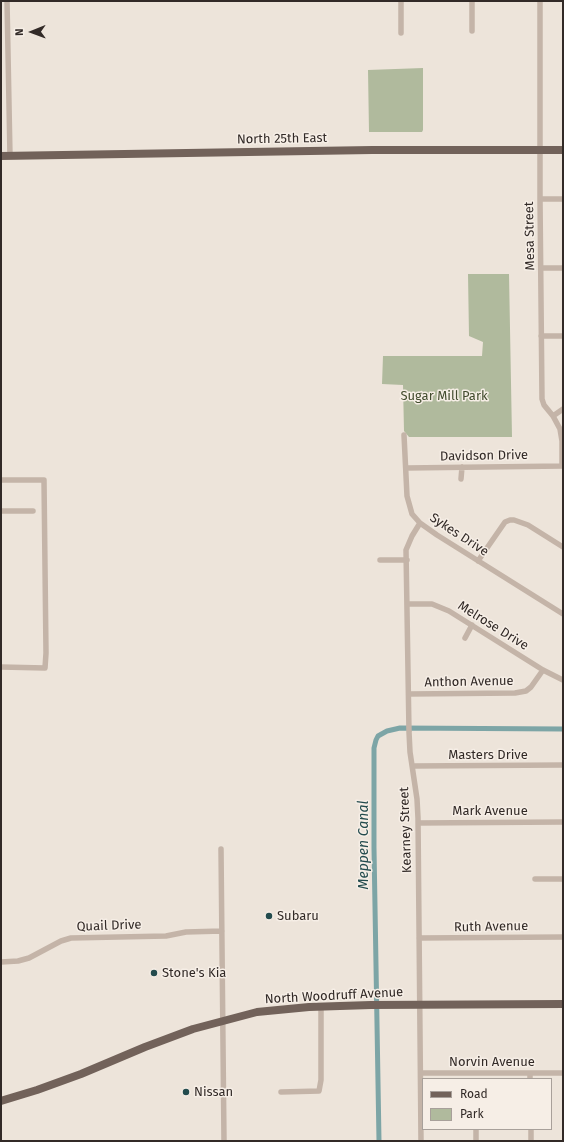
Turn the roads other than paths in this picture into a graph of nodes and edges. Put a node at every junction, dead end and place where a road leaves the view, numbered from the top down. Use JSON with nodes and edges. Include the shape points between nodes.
{"nodes":[{"id":1,"x":7,"y":1,"type":"edge"},
{"id":2,"x":401,"y":1,"type":"edge"},
{"id":3,"x":472,"y":1,"type":"edge"},
{"id":4,"x":540,"y":1,"type":"edge"},
{"id":5,"x":472,"y":31,"type":"dead end"},
{"id":6,"x":401,"y":33,"type":"dead end"},
{"id":7,"x":540,"y":150,"type":"junction"},
{"id":8,"x":563,"y":150,"type":"edge"},
{"id":9,"x":1,"y":156,"type":"edge"},
{"id":10,"x":10,"y":156,"type":"junction"},
{"id":11,"x":540,"y":199,"type":"junction"},
{"id":12,"x":563,"y":199,"type":"edge"},
{"id":13,"x":541,"y":268,"type":"junction"},
{"id":14,"x":563,"y":268,"type":"edge"},
{"id":15,"x":541,"y":336,"type":"junction"},
{"id":16,"x":563,"y":336,"type":"edge"},
{"id":17,"x":563,"y":409,"type":"edge"},
{"id":18,"x":553,"y":416,"type":"junction"},
{"id":19,"x":404,"y":435,"type":"dead end"},
{"id":20,"x":563,"y":466,"type":"edge"},
{"id":21,"x":462,"y":467,"type":"junction"},
{"id":22,"x":406,"y":468,"type":"junction"},
{"id":23,"x":461,"y":479,"type":"dead end"},
{"id":24,"x":1,"y":480,"type":"edge"},
{"id":25,"x":33,"y":510,"type":"dead end"},
{"id":26,"x":1,"y":511,"type":"edge"},
{"id":27,"x":420,"y":523,"type":"junction"},
{"id":28,"x":563,"y":547,"type":"edge"},
{"id":29,"x":380,"y":560,"type":"dead end"},
{"id":30,"x":407,"y":560,"type":"junction"},
{"id":31,"x":478,"y":561,"type":"junction"},
{"id":32,"x":407,"y":604,"type":"junction"},
{"id":33,"x":563,"y":614,"type":"edge"},
{"id":34,"x":472,"y":626,"type":"junction"},
{"id":35,"x":465,"y":638,"type":"dead end"},
{"id":36,"x":1,"y":667,"type":"edge"},
{"id":37,"x":543,"y":670,"type":"junction"},
{"id":38,"x":563,"y":680,"type":"edge"},
{"id":39,"x":409,"y":694,"type":"junction"},
{"id":40,"x":413,"y":766,"type":"junction"},
{"id":41,"x":563,"y":766,"type":"edge"},
{"id":42,"x":563,"y":822,"type":"edge"},
{"id":43,"x":418,"y":823,"type":"junction"},
{"id":44,"x":221,"y":849,"type":"dead end"},
{"id":45,"x":535,"y":879,"type":"dead end"},
{"id":46,"x":563,"y":879,"type":"edge"},
{"id":47,"x":222,"y":931,"type":"junction"},
{"id":48,"x":563,"y":937,"type":"edge"},
{"id":49,"x":419,"y":938,"type":"junction"},
{"id":50,"x":1,"y":962,"type":"edge"},
{"id":51,"x":420,"y":1004,"type":"junction"},
{"id":52,"x":563,"y":1004,"type":"edge"},
{"id":53,"x":321,"y":1006,"type":"junction"},
{"id":54,"x":223,"y":1020,"type":"junction"},
{"id":55,"x":563,"y":1072,"type":"edge"},
{"id":56,"x":421,"y":1074,"type":"junction"},
{"id":57,"x":475,"y":1076,"type":"edge"},
{"id":58,"x":530,"y":1076,"type":"edge"},
{"id":59,"x":281,"y":1092,"type":"dead end"},
{"id":60,"x":1,"y":1101,"type":"edge"},
{"id":61,"x":476,"y":1130,"type":"edge"},
{"id":62,"x":531,"y":1130,"type":"edge"},
{"id":63,"x":224,"y":1141,"type":"edge"},
{"id":64,"x":421,"y":1141,"type":"edge"},
{"id":65,"x":476,"y":1141,"type":"edge"},
{"id":66,"x":531,"y":1141,"type":"edge"}],
"edges":[{"from":1,"to":10,"type":"street"},
{"from":2,"to":6,"type":"street"},
{"from":3,"to":5,"type":"street"},
{"from":4,"to":7,"type":"street","name":"Mesa Street"},
{"from":7,"to":8,"type":"main road","name":"North 25th East"},
{"from":7,"to":10,"type":"main road","name":"North 25th East"},
{"from":7,"to":11,"type":"street","name":"Mesa Street"},
{"from":9,"to":10,"type":"main road","name":"North 25th East"},
{"from":11,"to":12,"type":"street"},
{"from":11,"to":13,"type":"street","name":"Mesa Street"},
{"from":13,"to":14,"type":"street"},
{"from":13,"to":15,"type":"street","name":"Mesa Street"},
{"from":15,"to":16,"type":"street"},
{"from":15,"to":18,"type":"street","name":"Mesa Street","via":[[542,399]]},
{"from":17,"to":18,"type":"street"},
{"from":18,"to":20,"type":"street","name":"Mesa Street","via":[[560,429]]},
{"from":19,"to":22,"type":"street","name":"Sykes Drive"},
{"from":20,"to":21,"type":"street","name":"Davidson Drive"},
{"from":21,"to":22,"type":"street","name":"Davidson Drive"},
{"from":21,"to":23,"type":"street"},
{"from":22,"to":27,"type":"street","name":"Sykes Drive","via":[[409,508]]},
{"from":24,"to":36,"type":"street","via":[[44,480],[46,653],[45,668]]},
{"from":25,"to":26,"type":"street"},
{"from":27,"to":30,"type":"street","name":"Kearney Street","via":[[406,550]]},
{"from":27,"to":31,"type":"street","name":"Sykes Drive"},
{"from":28,"to":31,"type":"street","via":[[528,526],[510,520]]},
{"from":29,"to":30,"type":"street"},
{"from":30,"to":32,"type":"street","name":"Kearney Street"},
{"from":31,"to":33,"type":"street","name":"Sykes Drive"},
{"from":32,"to":34,"type":"street","name":"Melrose Drive","via":[[432,604],[449,611]]},
{"from":32,"to":39,"type":"street","name":"Kearney Street"},
{"from":34,"to":35,"type":"street"},
{"from":34,"to":37,"type":"street","name":"Melrose Drive"},
{"from":37,"to":38,"type":"street","name":"Melrose Drive"},
{"from":37,"to":39,"type":"street","name":"Anthon Avenue","via":[[531,687],[515,693]]},
{"from":39,"to":40,"type":"street","name":"Kearney Street","via":[[410,752]]},
{"from":40,"to":41,"type":"street","name":"Masters Drive"},
{"from":40,"to":43,"type":"street","name":"Kearney Street","via":[[418,799]]},
{"from":42,"to":43,"type":"street","name":"Mark Avenue"},
{"from":43,"to":49,"type":"street","name":"Kearney Street"},
{"from":44,"to":47,"type":"street"},
{"from":45,"to":46,"type":"street"},
{"from":47,"to":50,"type":"street","name":"Quail Drive","via":[[186,932],[166,936],[71,938],[30,958]]},
{"from":47,"to":54,"type":"street"},
{"from":48,"to":49,"type":"street","name":"Ruth Avenue"},
{"from":49,"to":51,"type":"street","name":"Kearney Street"},
{"from":51,"to":52,"type":"main road","name":"North Woodruff Avenue"},
{"from":51,"to":53,"type":"main road","name":"North Woodruff Avenue"},
{"from":51,"to":56,"type":"street","name":"Kearney Street"},
{"from":53,"to":54,"type":"main road","name":"North Woodruff Avenue","via":[[257,1012]]},
{"from":53,"to":59,"type":"street","via":[[319,1091]]},
{"from":54,"to":60,"type":"main road","name":"North Woodruff Avenue","via":[[170,1037],[38,1090]]},
{"from":54,"to":63,"type":"street"},
{"from":55,"to":58,"type":"street","name":"Norvin Avenue"},
{"from":56,"to":57,"type":"street","name":"Norvin Avenue"},
{"from":56,"to":64,"type":"street","name":"Kearney Street"},
{"from":57,"to":58,"type":"street","name":"Norvin Avenue"},
{"from":61,"to":65,"type":"street"},
{"from":62,"to":66,"type":"street"}]}
